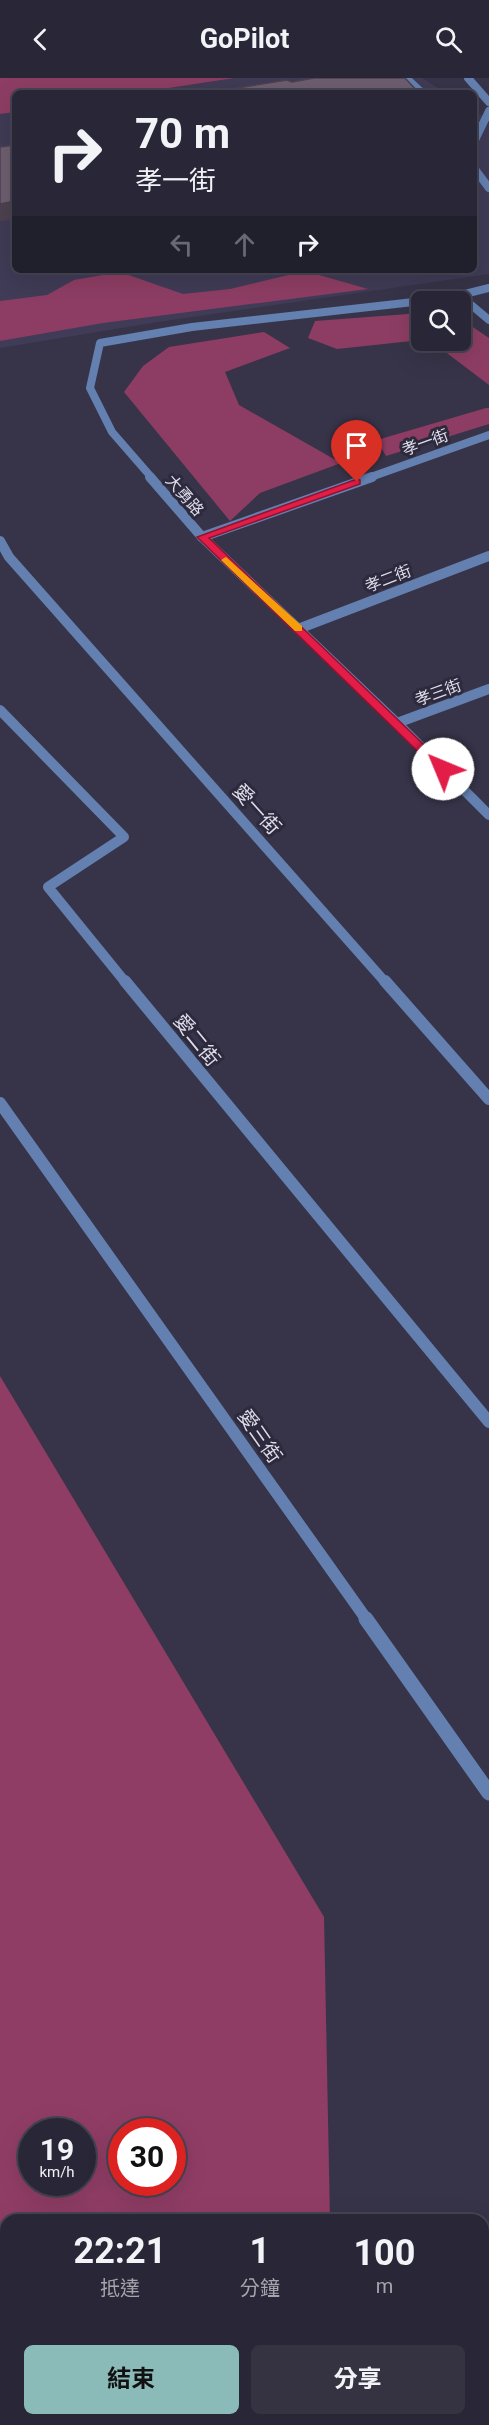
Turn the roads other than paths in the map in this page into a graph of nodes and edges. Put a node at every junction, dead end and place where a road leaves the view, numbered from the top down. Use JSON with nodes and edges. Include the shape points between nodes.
{"nodes":[{"id":1,"x":406,"y":78,"type":"edge"},
{"id":2,"x":468,"y":78,"type":"edge"},
{"id":3,"x":419,"y":90,"type":"edge"},
{"id":4,"x":489,"y":102,"type":"edge"},
{"id":5,"x":489,"y":111,"type":"edge"},
{"id":6,"x":477,"y":136,"type":"edge"},
{"id":7,"x":477,"y":172,"type":"edge"},
{"id":8,"x":489,"y":188,"type":"edge"},
{"id":9,"x":489,"y":288,"type":"edge"},
{"id":10,"x":471,"y":292,"type":"edge"},
{"id":11,"x":411,"y":302,"type":"edge"},
{"id":12,"x":471,"y":305,"type":"edge"},
{"id":13,"x":489,"y":320,"type":"edge"},
{"id":14,"x":489,"y":435,"type":"edge"},
{"id":15,"x":202,"y":537,"type":"junction"},
{"id":16,"x":0,"y":541,"type":"edge"},
{"id":17,"x":489,"y":556,"type":"edge"},
{"id":18,"x":298,"y":628,"type":"junction"},
{"id":19,"x":489,"y":688,"type":"edge"},
{"id":20,"x":0,"y":710,"type":"edge"},
{"id":21,"x":397,"y":723,"type":"junction"},
{"id":22,"x":489,"y":815,"type":"edge"},
{"id":23,"x":489,"y":1099,"type":"edge"},
{"id":24,"x":0,"y":1103,"type":"edge"},
{"id":25,"x":489,"y":1422,"type":"edge"},
{"id":26,"x":489,"y":1793,"type":"edge"}],
"edges":[{"from":1,"to":3,"type":"street"},
{"from":2,"to":4,"type":"street"},
{"from":5,"to":6,"type":"street"},
{"from":7,"to":8,"type":"street"},
{"from":9,"to":10,"type":"street"},
{"from":11,"to":15,"type":"street","name":"大勇路","via":[[192,327],[100,343],[90,388],[112,432]]},
{"from":12,"to":13,"type":"street"},
{"from":14,"to":15,"type":"street","name":"孝一街"},
{"from":15,"to":18,"type":"street","name":"大勇路"},
{"from":16,"to":23,"type":"street","name":"愛一街","via":[[17,566]]},
{"from":17,"to":18,"type":"street","name":"孝二街"},
{"from":18,"to":21,"type":"street","name":"大勇路"},
{"from":19,"to":21,"type":"street","name":"孝三街"},
{"from":20,"to":25,"type":"street","name":"愛二街","via":[[124,837],[48,887]]},
{"from":21,"to":22,"type":"street","name":"大勇路"},
{"from":24,"to":26,"type":"street","name":"愛三街"}]}
